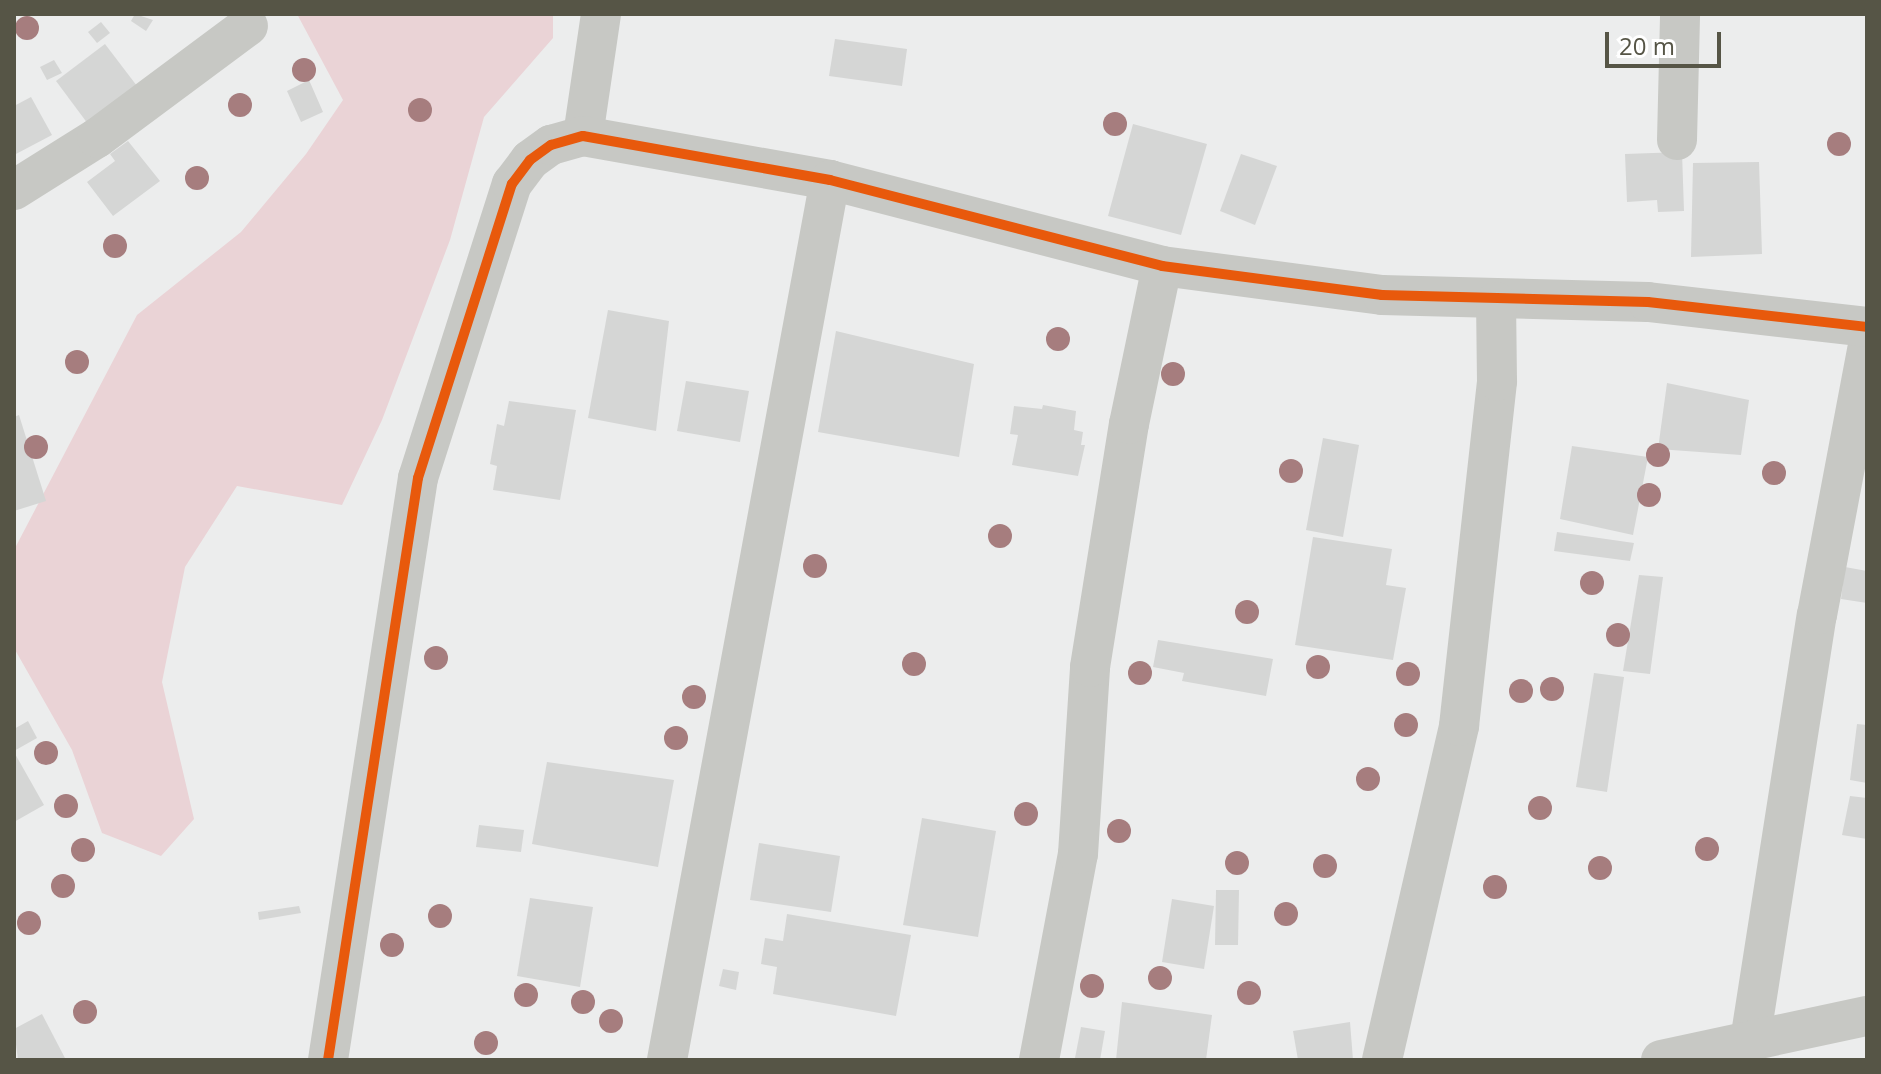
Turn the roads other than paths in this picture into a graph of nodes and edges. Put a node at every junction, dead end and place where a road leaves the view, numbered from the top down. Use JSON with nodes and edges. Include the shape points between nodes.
{"nodes":[{"id":1,"x":601,"y":14,"type":"edge"},
{"id":2,"x":1680,"y":14,"type":"edge"},
{"id":3,"x":248,"y":26,"type":"dead end"},
{"id":4,"x":583,"y":136,"type":"junction"},
{"id":5,"x":1677,"y":140,"type":"dead end"},
{"id":6,"x":830,"y":180,"type":"junction"},
{"id":7,"x":14,"y":190,"type":"edge"},
{"id":8,"x":1162,"y":266,"type":"junction"},
{"id":9,"x":1496,"y":302,"type":"junction"},
{"id":10,"x":1867,"y":327,"type":"edge"},
{"id":11,"x":1867,"y":350,"type":"edge"},
{"id":12,"x":1867,"y":1016,"type":"edge"},
{"id":13,"x":1750,"y":1041,"type":"junction"},
{"id":14,"x":328,"y":1060,"type":"edge"},
{"id":15,"x":667,"y":1060,"type":"edge"},
{"id":16,"x":1039,"y":1060,"type":"edge"},
{"id":17,"x":1382,"y":1060,"type":"edge"},
{"id":18,"x":1661,"y":1060,"type":"edge"}],
"edges":[{"from":1,"to":4,"type":"street"},
{"from":2,"to":5,"type":"street"},
{"from":3,"to":7,"type":"street","via":[[97,138]]},
{"from":4,"to":6,"type":"street"},
{"from":4,"to":14,"type":"street","via":[[551,145],[530,160],[512,184],[434,417],[416,493]]},
{"from":6,"to":8,"type":"street"},
{"from":6,"to":15,"type":"street"},
{"from":8,"to":9,"type":"street","via":[[1382,295]]},
{"from":8,"to":16,"type":"street","via":[[1129,424],[1090,667],[1078,854]]},
{"from":9,"to":10,"type":"street","via":[[1648,302]]},
{"from":9,"to":17,"type":"street","via":[[1497,381],[1459,726]]},
{"from":11,"to":13,"type":"street","via":[[1817,615]]},
{"from":12,"to":13,"type":"street"},
{"from":13,"to":18,"type":"street"}]}
